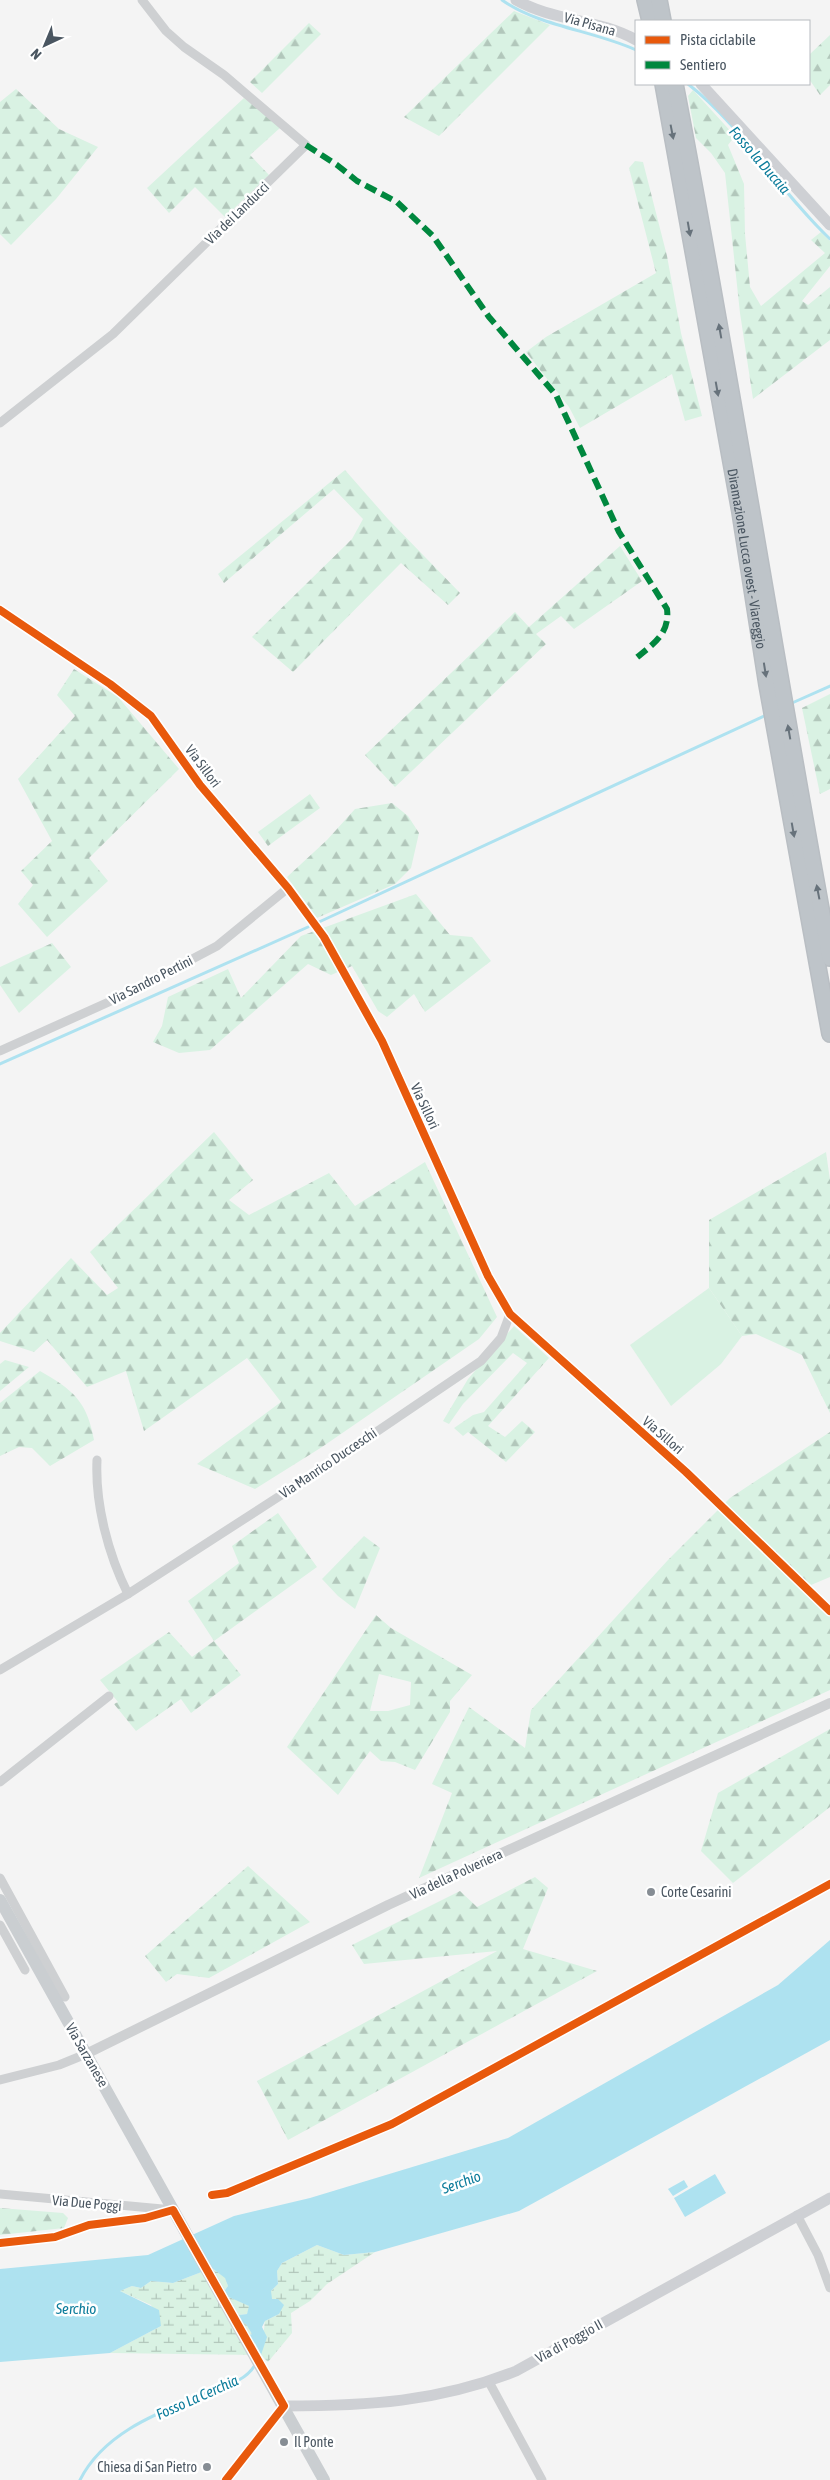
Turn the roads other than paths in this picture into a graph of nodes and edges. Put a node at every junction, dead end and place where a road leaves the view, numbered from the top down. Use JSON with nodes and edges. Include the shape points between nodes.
{"nodes":[{"id":1,"x":142,"y":0,"type":"edge"},
{"id":2,"x":516,"y":0,"type":"edge"},
{"id":3,"x":646,"y":0,"type":"edge"},
{"id":4,"x":659,"y":0,"type":"edge"},
{"id":5,"x":650,"y":20,"type":"edge"},
{"id":6,"x":663,"y":20,"type":"edge"},
{"id":7,"x":635,"y":40,"type":"edge"},
{"id":8,"x":662,"y":85,"type":"edge"},
{"id":9,"x":675,"y":85,"type":"edge"},
{"id":10,"x":702,"y":85,"type":"edge"},
{"id":11,"x":687,"y":178,"type":"junction"},
{"id":12,"x":830,"y":225,"type":"edge"},
{"id":13,"x":0,"y":423,"type":"edge"},
{"id":14,"x":0,"y":610,"type":"edge"},
{"id":15,"x":288,"y":888,"type":"junction"},
{"id":16,"x":830,"y":958,"type":"edge"},
{"id":17,"x":830,"y":1034,"type":"edge"},
{"id":18,"x":0,"y":1051,"type":"edge"},
{"id":19,"x":510,"y":1314,"type":"junction"},
{"id":20,"x":97,"y":1460,"type":"dead end"},
{"id":21,"x":128,"y":1594,"type":"junction"},
{"id":22,"x":830,"y":1611,"type":"edge"},
{"id":23,"x":0,"y":1670,"type":"edge"},
{"id":24,"x":110,"y":1696,"type":"dead end"},
{"id":25,"x":830,"y":1703,"type":"edge"},
{"id":26,"x":0,"y":1782,"type":"edge"},
{"id":27,"x":0,"y":1878,"type":"edge"},
{"id":28,"x":0,"y":1900,"type":"edge"},
{"id":29,"x":0,"y":1925,"type":"edge"},
{"id":30,"x":25,"y":1970,"type":"dead end"},
{"id":31,"x":66,"y":1997,"type":"dead end"},
{"id":32,"x":86,"y":2054,"type":"junction"},
{"id":33,"x":0,"y":2080,"type":"edge"},
{"id":34,"x":0,"y":2194,"type":"edge"},
{"id":35,"x":830,"y":2198,"type":"edge"},
{"id":36,"x":173,"y":2210,"type":"junction"},
{"id":37,"x":797,"y":2215,"type":"junction"},
{"id":38,"x":830,"y":2288,"type":"edge"},
{"id":39,"x":489,"y":2382,"type":"junction"},
{"id":40,"x":284,"y":2406,"type":"junction"},
{"id":41,"x":226,"y":2480,"type":"edge"},
{"id":42,"x":324,"y":2480,"type":"edge"},
{"id":43,"x":542,"y":2480,"type":"edge"}],
"edges":[{"from":1,"to":13,"type":"street","name":"Via dei Landucci","via":[[166,31],[184,47],[224,75],[306,145],[113,334]]},
{"from":2,"to":7,"type":"main road","name":"Via Pisana","via":[[532,8],[610,29]]},
{"from":3,"to":5,"type":"highway"},
{"from":4,"to":6,"type":"highway"},
{"from":8,"to":11,"type":"highway","name":"Diramazione Lucca ovest - Viareggio","one_way":true},
{"from":9,"to":11,"type":"highway","name":"Diramazione Lucca ovest - Viareggio"},
{"from":10,"to":12,"type":"main road"},
{"from":16,"to":11,"type":"highway","name":"Diramazione Lucca ovest - Viareggio","one_way":true},
{"from":11,"to":17,"type":"highway","name":"Diramazione Lucca ovest - Viareggio","one_way":true,"via":[[767,685]]},
{"from":14,"to":15,"type":"street","name":"Via Sillori","via":[[110,684],[151,716],[200,785]]},
{"from":15,"to":18,"type":"street","name":"Via Sandro Pertini","via":[[217,946],[122,996]]},
{"from":15,"to":19,"type":"street","name":"Via Sillori","via":[[334,953],[382,1041],[488,1276]]},
{"from":19,"to":21,"type":"street","name":"Via Manrico Ducceschi","via":[[501,1338],[481,1361]]},
{"from":19,"to":22,"type":"street","name":"Via Sillori","via":[[686,1472]]},
{"from":20,"to":21,"type":"street","via":[[96,1484],[107,1537],[116,1570]]},
{"from":21,"to":23,"type":"street","name":"Via Manrico Ducceschi"},
{"from":24,"to":26,"type":"street"},
{"from":25,"to":32,"type":"street","name":"Via della Polveriera","via":[[388,1905]]},
{"from":27,"to":31,"type":"street"},
{"from":28,"to":32,"type":"main road","name":"Via Sarzanese"},
{"from":29,"to":30,"type":"street"},
{"from":32,"to":33,"type":"street","via":[[60,2065]]},
{"from":32,"to":36,"type":"main road","name":"Via Sarzanese"},
{"from":34,"to":36,"type":"street","name":"Via Due Poggi"},
{"from":35,"to":37,"type":"main road","name":"Via di Poggio II"},
{"from":36,"to":40,"type":"main road","name":"Via Sarzanese"},
{"from":37,"to":38,"type":"street"},
{"from":37,"to":39,"type":"main road","name":"Via di Poggio II","via":[[516,2371]]},
{"from":39,"to":40,"type":"main road","name":"Via di Poggio II","via":[[401,2402]]},
{"from":39,"to":43,"type":"street"},
{"from":40,"to":41,"type":"street"},
{"from":40,"to":42,"type":"main road"}]}
